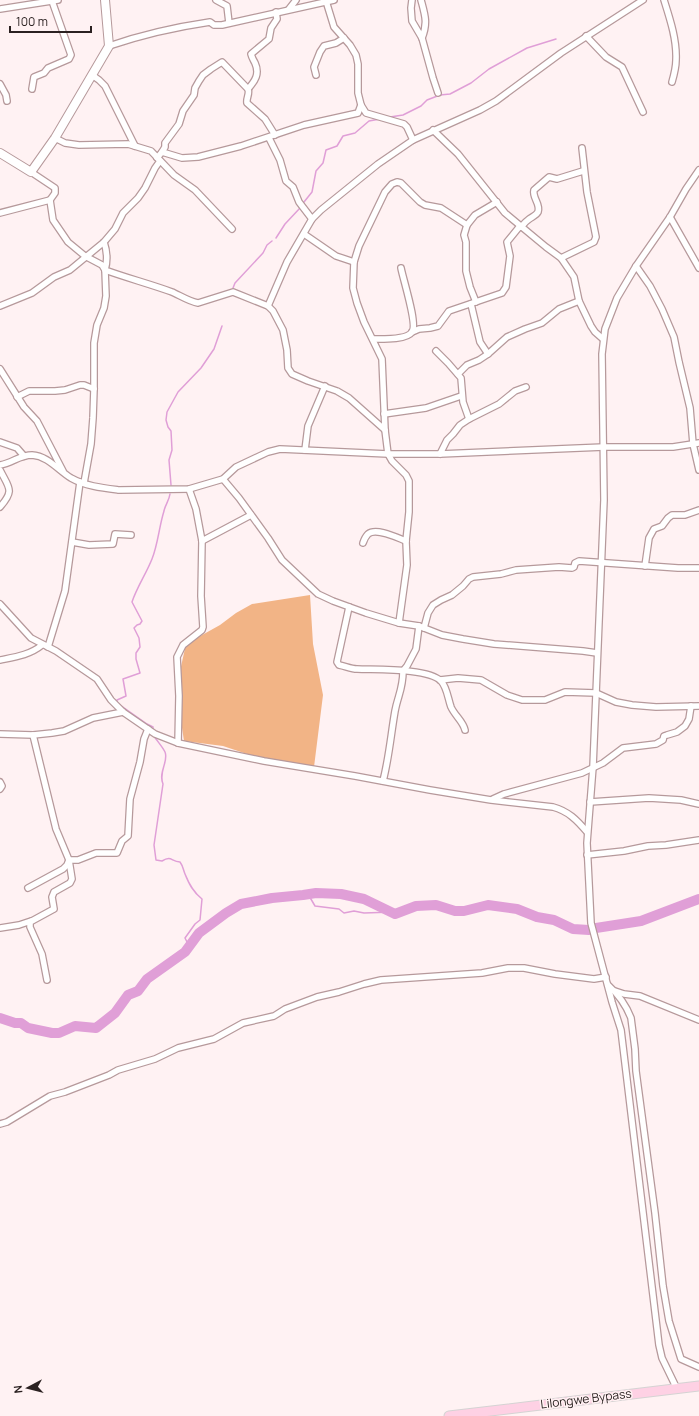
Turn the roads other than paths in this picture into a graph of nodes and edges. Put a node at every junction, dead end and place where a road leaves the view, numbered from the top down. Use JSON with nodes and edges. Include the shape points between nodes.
{"nodes":[{"id":1,"x":55,"y":0,"type":"edge"},
{"id":2,"x":105,"y":0,"type":"edge"},
{"id":3,"x":216,"y":0,"type":"edge"},
{"id":4,"x":296,"y":0,"type":"edge"},
{"id":5,"x":334,"y":0,"type":"edge"},
{"id":6,"x":412,"y":0,"type":"edge"},
{"id":7,"x":421,"y":0,"type":"edge"},
{"id":8,"x":643,"y":0,"type":"edge"},
{"id":9,"x":664,"y":0,"type":"edge"},
{"id":10,"x":326,"y":2,"type":"junction"},
{"id":11,"x":0,"y":9,"type":"edge"},
{"id":12,"x":289,"y":9,"type":"junction"},
{"id":13,"x":276,"y":12,"type":"junction"},
{"id":14,"x":229,"y":23,"type":"junction"},
{"id":15,"x":586,"y":36,"type":"junction"},
{"id":16,"x":344,"y":38,"type":"junction"},
{"id":17,"x":422,"y":38,"type":"junction"},
{"id":18,"x":109,"y":46,"type":"junction"},
{"id":19,"x":316,"y":75,"type":"dead end"},
{"id":20,"x":92,"y":76,"type":"junction"},
{"id":21,"x":672,"y":82,"type":"dead end"},
{"id":22,"x":0,"y":84,"type":"edge"},
{"id":23,"x":32,"y":89,"type":"dead end"},
{"id":24,"x":248,"y":89,"type":"junction"},
{"id":25,"x":438,"y":93,"type":"dead end"},
{"id":26,"x":7,"y":101,"type":"dead end"},
{"id":27,"x":361,"y":105,"type":"junction"},
{"id":28,"x":643,"y":112,"type":"dead end"},
{"id":29,"x":433,"y":130,"type":"junction"},
{"id":30,"x":272,"y":136,"type":"junction"},
{"id":31,"x":55,"y":138,"type":"junction"},
{"id":32,"x":413,"y":140,"type":"junction"},
{"id":33,"x":135,"y":146,"type":"junction"},
{"id":34,"x":582,"y":148,"type":"dead end"},
{"id":35,"x":162,"y":152,"type":"junction"},
{"id":36,"x":0,"y":154,"type":"edge"},
{"id":37,"x":159,"y":160,"type":"junction"},
{"id":38,"x":699,"y":170,"type":"edge"},
{"id":39,"x":583,"y":171,"type":"junction"},
{"id":40,"x":31,"y":172,"type":"junction"},
{"id":41,"x":50,"y":200,"type":"junction"},
{"id":42,"x":498,"y":202,"type":"junction"},
{"id":43,"x":0,"y":213,"type":"edge"},
{"id":44,"x":670,"y":217,"type":"junction"},
{"id":45,"x":312,"y":219,"type":"junction"},
{"id":46,"x":467,"y":225,"type":"junction"},
{"id":47,"x":520,"y":226,"type":"junction"},
{"id":48,"x":232,"y":229,"type":"dead end"},
{"id":49,"x":304,"y":234,"type":"junction"},
{"id":50,"x":104,"y":242,"type":"junction"},
{"id":51,"x":85,"y":256,"type":"junction"},
{"id":52,"x":562,"y":258,"type":"junction"},
{"id":53,"x":354,"y":262,"type":"junction"},
{"id":54,"x":636,"y":266,"type":"junction"},
{"id":55,"x":401,"y":268,"type":"dead end"},
{"id":56,"x":699,"y":268,"type":"edge"},
{"id":57,"x":105,"y":270,"type":"junction"},
{"id":58,"x":580,"y":301,"type":"junction"},
{"id":59,"x":474,"y":303,"type":"junction"},
{"id":60,"x":0,"y":306,"type":"edge"},
{"id":61,"x":268,"y":306,"type":"junction"},
{"id":62,"x":412,"y":332,"type":"junction"},
{"id":63,"x":373,"y":339,"type":"junction"},
{"id":64,"x":603,"y":339,"type":"junction"},
{"id":65,"x":436,"y":352,"type":"dead end"},
{"id":66,"x":488,"y":354,"type":"junction"},
{"id":67,"x":0,"y":369,"type":"edge"},
{"id":68,"x":458,"y":374,"type":"junction"},
{"id":69,"x":325,"y":386,"type":"junction"},
{"id":70,"x":526,"y":387,"type":"dead end"},
{"id":71,"x":94,"y":389,"type":"junction"},
{"id":72,"x":461,"y":396,"type":"junction"},
{"id":73,"x":17,"y":397,"type":"junction"},
{"id":74,"x":384,"y":414,"type":"junction"},
{"id":75,"x":469,"y":419,"type":"junction"},
{"id":76,"x":385,"y":430,"type":"junction"},
{"id":77,"x":0,"y":442,"type":"edge"},
{"id":78,"x":696,"y":444,"type":"edge"},
{"id":79,"x":604,"y":447,"type":"junction"},
{"id":80,"x":305,"y":450,"type":"junction"},
{"id":81,"x":388,"y":454,"type":"junction"},
{"id":82,"x":440,"y":454,"type":"junction"},
{"id":83,"x":24,"y":456,"type":"junction"},
{"id":84,"x":0,"y":465,"type":"edge"},
{"id":85,"x":0,"y":470,"type":"edge"},
{"id":86,"x":699,"y":470,"type":"edge"},
{"id":87,"x":64,"y":473,"type":"junction"},
{"id":88,"x":223,"y":479,"type":"junction"},
{"id":89,"x":82,"y":483,"type":"junction"},
{"id":90,"x":189,"y":489,"type":"junction"},
{"id":91,"x":0,"y":507,"type":"edge"},
{"id":92,"x":699,"y":510,"type":"edge"},
{"id":93,"x":251,"y":515,"type":"junction"},
{"id":94,"x":131,"y":535,"type":"dead end"},
{"id":95,"x":202,"y":541,"type":"junction"},
{"id":96,"x":406,"y":541,"type":"junction"},
{"id":97,"x":72,"y":542,"type":"junction"},
{"id":98,"x":363,"y":542,"type":"dead end"},
{"id":99,"x":601,"y":562,"type":"junction"},
{"id":100,"x":645,"y":566,"type":"junction"},
{"id":101,"x":699,"y":568,"type":"edge"},
{"id":102,"x":0,"y":604,"type":"edge"},
{"id":103,"x":349,"y":607,"type":"junction"},
{"id":104,"x":399,"y":623,"type":"junction"},
{"id":105,"x":422,"y":627,"type":"junction"},
{"id":106,"x":45,"y":646,"type":"junction"},
{"id":107,"x":597,"y":653,"type":"junction"},
{"id":108,"x":0,"y":660,"type":"edge"},
{"id":109,"x":403,"y":671,"type":"junction"},
{"id":110,"x":440,"y":680,"type":"junction"},
{"id":111,"x":596,"y":693,"type":"junction"},
{"id":112,"x":691,"y":706,"type":"junction"},
{"id":113,"x":699,"y":706,"type":"edge"},
{"id":114,"x":123,"y":712,"type":"junction"},
{"id":115,"x":148,"y":728,"type":"junction"},
{"id":116,"x":465,"y":730,"type":"dead end"},
{"id":117,"x":0,"y":734,"type":"edge"},
{"id":118,"x":33,"y":735,"type":"junction"},
{"id":119,"x":178,"y":743,"type":"junction"},
{"id":120,"x":593,"y":767,"type":"junction"},
{"id":121,"x":383,"y":781,"type":"junction"},
{"id":122,"x":0,"y":782,"type":"edge"},
{"id":123,"x":0,"y":789,"type":"edge"},
{"id":124,"x":491,"y":800,"type":"junction"},
{"id":125,"x":590,"y":802,"type":"junction"},
{"id":126,"x":699,"y":804,"type":"edge"},
{"id":127,"x":587,"y":832,"type":"junction"},
{"id":128,"x":699,"y":840,"type":"edge"},
{"id":129,"x":587,"y":855,"type":"junction"},
{"id":130,"x":69,"y":860,"type":"junction"},
{"id":131,"x":28,"y":888,"type":"dead end"},
{"id":132,"x":31,"y":921,"type":"junction"},
{"id":133,"x":0,"y":928,"type":"edge"},
{"id":134,"x":606,"y":977,"type":"junction"},
{"id":135,"x":47,"y":980,"type":"dead end"},
{"id":136,"x":607,"y":984,"type":"junction"},
{"id":137,"x":615,"y":991,"type":"junction"},
{"id":138,"x":699,"y":1020,"type":"edge"},
{"id":139,"x":0,"y":1124,"type":"edge"},
{"id":140,"x":699,"y":1367,"type":"edge"},
{"id":141,"x":699,"y":1386,"type":"edge"},
{"id":142,"x":677,"y":1389,"type":"junction"},
{"id":143,"x":449,"y":1416,"type":"edge"}],
"edges":[{"from":1,"to":11,"type":"street"},
{"from":1,"to":23,"type":"street","via":[[71,55],[69,59],[34,77]]},
{"from":2,"to":18,"type":"street"},
{"from":3,"to":14,"type":"street","via":[[227,6]]},
{"from":4,"to":12,"type":"street"},
{"from":5,"to":10,"type":"street"},
{"from":6,"to":17,"type":"street","via":[[412,21]]},
{"from":7,"to":17,"type":"street","via":[[426,15],[426,28]]},
{"from":8,"to":15,"type":"street"},
{"from":9,"to":21,"type":"street","via":[[677,62]]},
{"from":10,"to":12,"type":"street"},
{"from":10,"to":16,"type":"street","via":[[334,27]]},
{"from":12,"to":13,"type":"street"},
{"from":13,"to":14,"type":"street"},
{"from":13,"to":24,"type":"street","via":[[277,19],[271,28],[269,39],[251,54],[257,75]]},
{"from":14,"to":18,"type":"street","via":[[199,24]]},
{"from":15,"to":28,"type":"street","via":[[606,57],[622,67]]},
{"from":15,"to":29,"type":"street","via":[[496,101]]},
{"from":16,"to":19,"type":"street","via":[[324,46],[314,67]]},
{"from":16,"to":27,"type":"street","via":[[356,55]]},
{"from":17,"to":25,"type":"street"},
{"from":18,"to":20,"type":"street"},
{"from":20,"to":31,"type":"street"},
{"from":20,"to":33,"type":"street","via":[[105,86]]},
{"from":22,"to":26,"type":"street"},
{"from":24,"to":30,"type":"street","via":[[247,103],[265,119]]},
{"from":24,"to":35,"type":"street","via":[[223,62],[220,62],[199,81],[179,124],[165,143]]},
{"from":27,"to":30,"type":"street","via":[[358,113],[304,125]]},
{"from":27,"to":32,"type":"street","via":[[366,113],[404,124]]},
{"from":29,"to":32,"type":"street"},
{"from":29,"to":42,"type":"street","via":[[458,154]]},
{"from":30,"to":35,"type":"street","via":[[198,157],[182,158]]},
{"from":30,"to":45,"type":"street","via":[[286,181],[294,187],[299,202]]},
{"from":31,"to":33,"type":"street","via":[[79,145],[120,143]]},
{"from":31,"to":40,"type":"street"},
{"from":32,"to":45,"type":"street","via":[[378,164]]},
{"from":33,"to":37,"type":"street","via":[[151,151]]},
{"from":34,"to":39,"type":"street"},
{"from":35,"to":37,"type":"street"},
{"from":36,"to":40,"type":"street"},
{"from":37,"to":48,"type":"street","via":[[195,190]]},
{"from":37,"to":50,"type":"street","via":[[145,188]]},
{"from":38,"to":44,"type":"street"},
{"from":39,"to":47,"type":"street","via":[[557,179],[549,177],[534,190],[538,211]]},
{"from":39,"to":52,"type":"street","via":[[596,237],[594,242]]},
{"from":40,"to":41,"type":"street","via":[[55,188]]},
{"from":41,"to":43,"type":"street"},
{"from":41,"to":51,"type":"street","via":[[53,220],[68,242]]},
{"from":42,"to":46,"type":"street","via":[[475,215]]},
{"from":42,"to":47,"type":"street","via":[[505,213]]},
{"from":44,"to":54,"type":"street"},
{"from":44,"to":56,"type":"street"},
{"from":45,"to":49,"type":"street"},
{"from":46,"to":53,"type":"street","via":[[441,208],[420,202],[397,182],[385,192]]},
{"from":46,"to":59,"type":"street","via":[[464,235],[466,272]]},
{"from":47,"to":52,"type":"street"},
{"from":47,"to":59,"type":"street","via":[[507,242],[510,256],[505,289],[500,295]]},
{"from":49,"to":53,"type":"street","via":[[336,256]]},
{"from":49,"to":61,"type":"street","via":[[287,262]]},
{"from":50,"to":51,"type":"street"},
{"from":50,"to":57,"type":"street","via":[[107,251]]},
{"from":51,"to":57,"type":"street","via":[[102,265]]},
{"from":51,"to":60,"type":"street","via":[[70,270],[54,277],[32,293]]},
{"from":52,"to":58,"type":"street","via":[[574,277]]},
{"from":53,"to":63,"type":"street","via":[[353,288],[364,322]]},
{"from":54,"to":64,"type":"street","via":[[617,298]]},
{"from":54,"to":78,"type":"street","via":[[650,286],[674,337]]},
{"from":55,"to":62,"type":"street","via":[[412,311]]},
{"from":57,"to":61,"type":"street","via":[[198,303],[233,292]]},
{"from":57,"to":71,"type":"street","via":[[106,296],[94,342]]},
{"from":58,"to":64,"type":"street","via":[[594,332]]},
{"from":58,"to":66,"type":"street","via":[[560,309],[542,323],[508,338]]},
{"from":59,"to":62,"type":"street","via":[[449,311],[438,326],[419,328]]},
{"from":59,"to":66,"type":"street","via":[[480,342]]},
{"from":61,"to":69,"type":"street","via":[[283,330],[288,368],[292,374]]},
{"from":62,"to":63,"type":"street","via":[[391,339]]},
{"from":63,"to":74,"type":"street","via":[[382,359]]},
{"from":64,"to":79,"type":"street","via":[[601,367]]},
{"from":65,"to":68,"type":"street"},
{"from":66,"to":68,"type":"street","via":[[467,365]]},
{"from":67,"to":73,"type":"street"},
{"from":68,"to":72,"type":"street","via":[[462,384]]},
{"from":69,"to":76,"type":"street","via":[[349,398]]},
{"from":69,"to":80,"type":"street","via":[[308,426]]},
{"from":70,"to":75,"type":"street"},
{"from":71,"to":73,"type":"street","via":[[80,384],[55,392],[29,391]]},
{"from":71,"to":89,"type":"street","via":[[91,444]]},
{"from":72,"to":74,"type":"street","via":[[426,408]]},
{"from":72,"to":75,"type":"street"},
{"from":73,"to":87,"type":"street","via":[[37,421]]},
{"from":74,"to":76,"type":"street"},
{"from":75,"to":82,"type":"street","via":[[447,440]]},
{"from":76,"to":81,"type":"street"},
{"from":77,"to":83,"type":"street","via":[[17,448]]},
{"from":78,"to":79,"type":"street","via":[[645,448]]},
{"from":78,"to":86,"type":"street"},
{"from":79,"to":82,"type":"street"},
{"from":79,"to":99,"type":"street"},
{"from":80,"to":81,"type":"street"},
{"from":80,"to":88,"type":"street","via":[[280,449],[268,452],[236,468]]},
{"from":81,"to":82,"type":"street"},
{"from":81,"to":96,"type":"street","via":[[409,481],[410,512]]},
{"from":83,"to":84,"type":"street"},
{"from":83,"to":87,"type":"street","via":[[45,458]]},
{"from":85,"to":91,"type":"street","via":[[10,491],[9,497]]},
{"from":87,"to":89,"type":"street"},
{"from":88,"to":90,"type":"street"},
{"from":88,"to":93,"type":"street"},
{"from":89,"to":90,"type":"street","via":[[119,490]]},
{"from":89,"to":97,"type":"street"},
{"from":90,"to":95,"type":"street"},
{"from":92,"to":100,"type":"street","via":[[685,515],[672,515],[662,526],[654,529],[649,538]]},
{"from":93,"to":95,"type":"street"},
{"from":93,"to":103,"type":"street","via":[[282,560],[307,584],[318,594]]},
{"from":94,"to":97,"type":"street","via":[[115,534],[113,544],[89,545]]},
{"from":95,"to":119,"type":"street","via":[[203,627],[183,645],[177,657]]},
{"from":96,"to":98,"type":"street","via":[[383,532],[373,532],[369,533]]},
{"from":96,"to":104,"type":"street","via":[[406,578]]},
{"from":97,"to":106,"type":"street","via":[[65,591]]},
{"from":99,"to":100,"type":"street"},
{"from":99,"to":105,"type":"street","via":[[577,561],[574,568],[516,570],[469,579],[452,595],[433,605]]},
{"from":99,"to":107,"type":"street"},
{"from":100,"to":101,"type":"street"},
{"from":102,"to":106,"type":"street","via":[[31,638]]},
{"from":103,"to":104,"type":"street"},
{"from":103,"to":109,"type":"street","via":[[338,656],[339,665],[356,669]]},
{"from":104,"to":105,"type":"street"},
{"from":105,"to":107,"type":"street","via":[[442,634],[494,644]]},
{"from":105,"to":109,"type":"street","via":[[416,649]]},
{"from":106,"to":108,"type":"street","via":[[29,654]]},
{"from":106,"to":114,"type":"street","via":[[97,680]]},
{"from":107,"to":111,"type":"street"},
{"from":109,"to":110,"type":"street","via":[[426,674]]},
{"from":109,"to":121,"type":"street","via":[[403,683],[396,706]]},
{"from":110,"to":111,"type":"street","via":[[481,680],[507,695],[522,700],[545,700],[565,692]]},
{"from":110,"to":116,"type":"street","via":[[456,717],[464,725]]},
{"from":111,"to":112,"type":"street","via":[[616,702],[632,705]]},
{"from":111,"to":120,"type":"street"},
{"from":112,"to":113,"type":"street"},
{"from":112,"to":120,"type":"street","via":[[689,719],[677,732],[664,736],[663,740],[656,744],[623,748]]},
{"from":114,"to":115,"type":"street"},
{"from":114,"to":118,"type":"street","via":[[93,718],[64,731]]},
{"from":115,"to":119,"type":"street","via":[[164,739]]},
{"from":115,"to":130,"type":"street","via":[[130,799],[128,836],[122,841],[117,853],[96,853],[78,860]]},
{"from":117,"to":118,"type":"street"},
{"from":118,"to":130,"type":"street","via":[[56,829]]},
{"from":119,"to":121,"type":"street","via":[[264,761]]},
{"from":120,"to":124,"type":"street","via":[[582,773],[504,794]]},
{"from":120,"to":125,"type":"street"},
{"from":121,"to":124,"type":"street"},
{"from":122,"to":123,"type":"street"},
{"from":124,"to":127,"type":"street","via":[[561,809],[576,819]]},
{"from":125,"to":126,"type":"street","via":[[649,798]]},
{"from":125,"to":127,"type":"street"},
{"from":127,"to":129,"type":"street"},
{"from":128,"to":129,"type":"street"},
{"from":129,"to":134,"type":"street","via":[[590,915]]},
{"from":130,"to":131,"type":"street","via":[[63,869]]},
{"from":130,"to":132,"type":"street","via":[[72,881],[54,892],[52,910]]},
{"from":132,"to":133,"type":"street"},
{"from":132,"to":135,"type":"street","via":[[30,927],[42,954]]},
{"from":134,"to":136,"type":"street"},
{"from":134,"to":139,"type":"street","via":[[594,979],[524,968],[508,968],[482,973],[382,980],[364,984],[317,997],[266,1019],[248,1021],[214,1040],[178,1048],[155,1059],[50,1096]]},
{"from":136,"to":137,"type":"street"},
{"from":136,"to":142,"type":"street","via":[[619,1020],[624,1048],[659,1345],[662,1358]]},
{"from":137,"to":138,"type":"street","via":[[640,996]]},
{"from":137,"to":140,"type":"street","via":[[631,1018],[642,1123],[669,1321],[681,1359]]},
{"from":141,"to":142,"type":"main road","name":"Lilongwe Bypass"},
{"from":142,"to":143,"type":"main road","name":"Lilongwe Bypass"}]}
